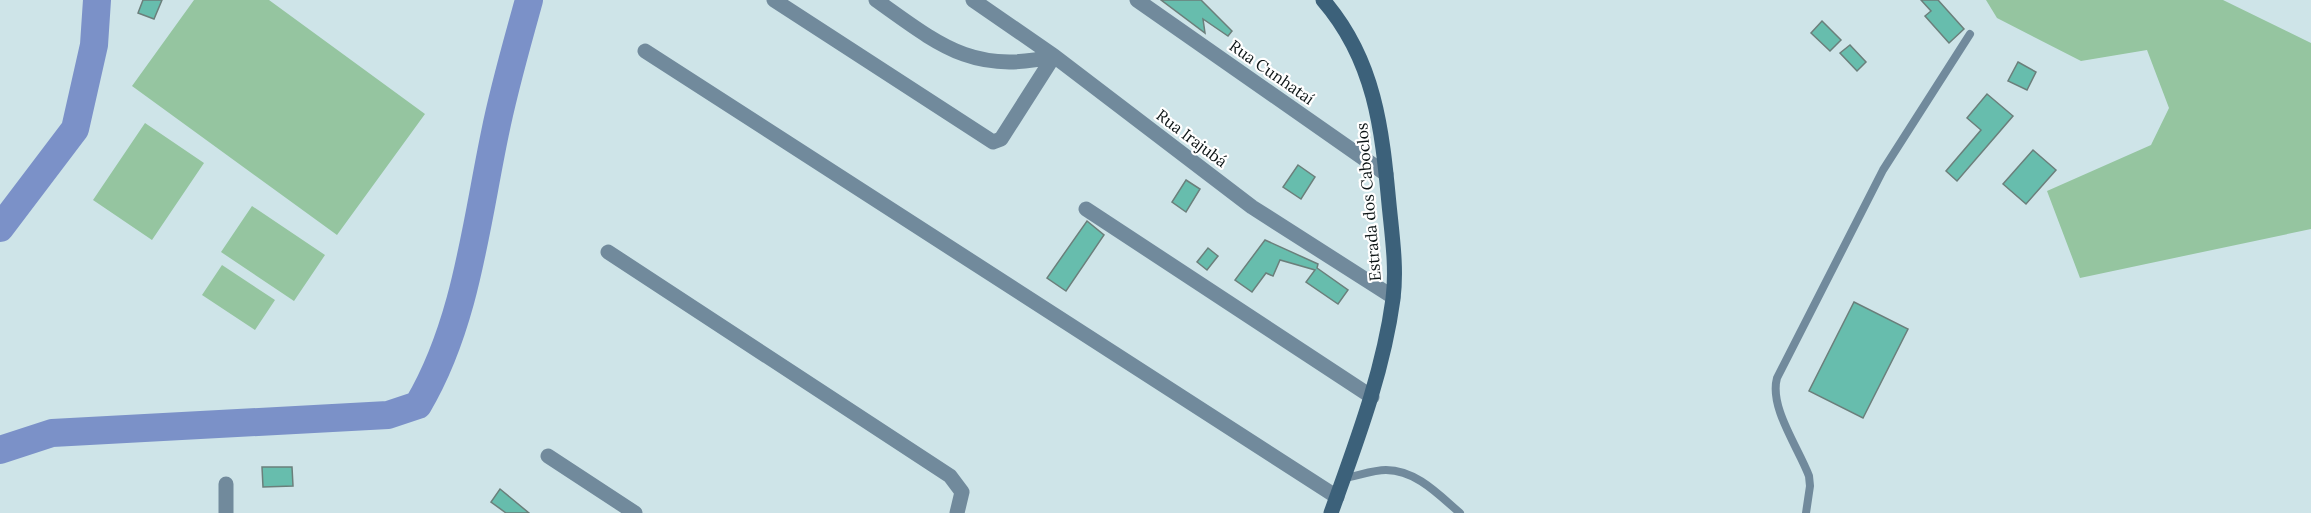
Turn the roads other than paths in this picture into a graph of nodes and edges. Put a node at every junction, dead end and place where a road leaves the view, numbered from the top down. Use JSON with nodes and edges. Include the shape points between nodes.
{"nodes":[{"id":1,"x":774,"y":0,"type":"edge"},
{"id":2,"x":876,"y":0,"type":"edge"},
{"id":3,"x":974,"y":0,"type":"edge"},
{"id":4,"x":1137,"y":0,"type":"edge"},
{"id":5,"x":1323,"y":0,"type":"edge"},
{"id":6,"x":1970,"y":34,"type":"dead end"},
{"id":7,"x":645,"y":51,"type":"dead end"},
{"id":8,"x":1054,"y":56,"type":"junction"},
{"id":9,"x":1386,"y":174,"type":"junction"},
{"id":10,"x":1086,"y":209,"type":"dead end"},
{"id":11,"x":608,"y":252,"type":"dead end"},
{"id":12,"x":1393,"y":297,"type":"junction"},
{"id":13,"x":1372,"y":398,"type":"junction"},
{"id":14,"x":548,"y":456,"type":"dead end"},
{"id":15,"x":1343,"y":478,"type":"junction"},
{"id":16,"x":226,"y":484,"type":"dead end"},
{"id":17,"x":1337,"y":497,"type":"junction"},
{"id":18,"x":226,"y":513,"type":"edge"},
{"id":19,"x":635,"y":513,"type":"edge"},
{"id":20,"x":957,"y":513,"type":"edge"},
{"id":21,"x":1331,"y":513,"type":"edge"},
{"id":22,"x":1460,"y":513,"type":"edge"},
{"id":23,"x":1806,"y":513,"type":"edge"}],
"edges":[{"from":1,"to":8,"type":"street","via":[[993,142],[1001,139]]},
{"from":2,"to":8,"type":"street","via":[[937,43],[965,56],[1023,64]]},
{"from":3,"to":8,"type":"street","name":"Rua Irajubá"},
{"from":4,"to":9,"type":"street","name":"Rua Cunhataí"},
{"from":5,"to":9,"type":"street","name":"Estrada dos Caboclos","via":[[1334,12],[1375,98]]},
{"from":6,"to":23,"type":"lane","via":[[1883,170],[1777,378],[1777,404],[1809,476]]},
{"from":7,"to":17,"type":"street"},
{"from":8,"to":12,"type":"street","name":"Rua Irajubá","via":[[1252,207]]},
{"from":9,"to":12,"type":"street","name":"Estrada dos Caboclos","via":[[1394,254]]},
{"from":10,"to":13,"type":"street"},
{"from":11,"to":20,"type":"street","via":[[950,476],[962,492]]},
{"from":12,"to":13,"type":"street","name":"Estrada dos Caboclos"},
{"from":13,"to":15,"type":"street","name":"Estrada dos Caboclos"},
{"from":14,"to":19,"type":"street"},
{"from":15,"to":17,"type":"street","name":"Estrada dos Caboclos"},
{"from":15,"to":22,"type":"lane","via":[[1386,470],[1406,473]]},
{"from":16,"to":18,"type":"street"},
{"from":17,"to":21,"type":"street","name":"Estrada dos Caboclos"}]}
